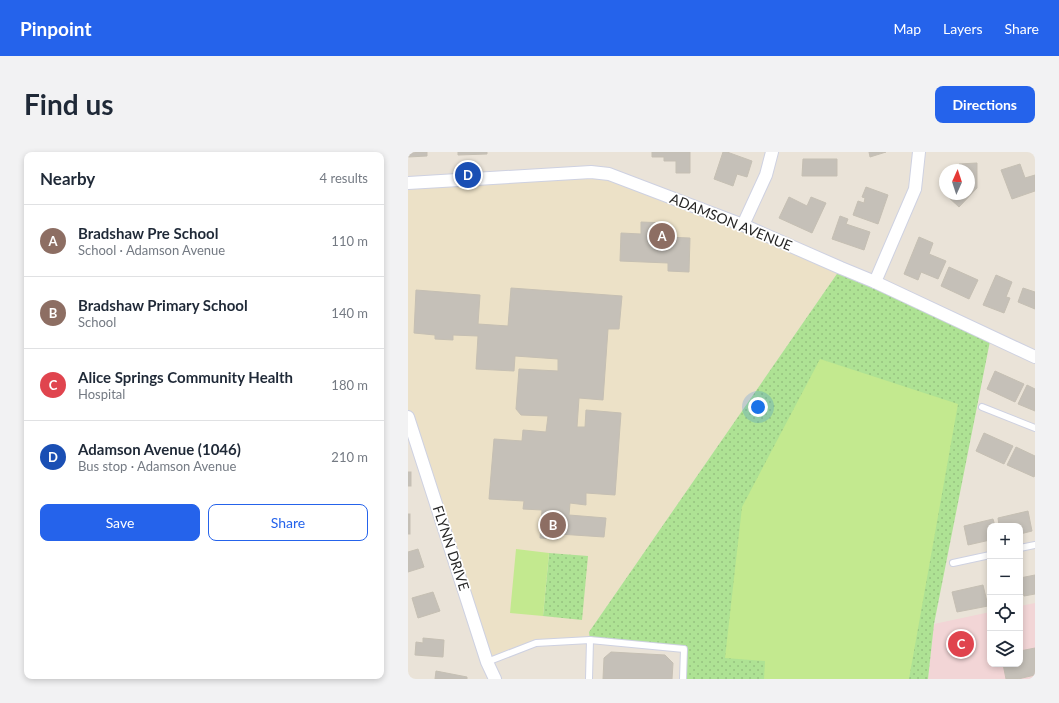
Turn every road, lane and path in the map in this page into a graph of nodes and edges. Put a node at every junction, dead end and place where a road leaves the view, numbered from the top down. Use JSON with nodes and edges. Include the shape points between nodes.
{"nodes":[{"id":1,"x":772,"y":152,"type":"edge"},
{"id":2,"x":919,"y":152,"type":"edge"},
{"id":3,"x":408,"y":183,"type":"edge"},
{"id":4,"x":742,"y":225,"type":"junction"},
{"id":5,"x":875,"y":282,"type":"junction"},
{"id":6,"x":1035,"y":357,"type":"edge"},
{"id":7,"x":982,"y":407,"type":"dead end"},
{"id":8,"x":408,"y":417,"type":"edge"},
{"id":9,"x":1035,"y":428,"type":"edge"},
{"id":10,"x":1035,"y":545,"type":"edge"},
{"id":11,"x":1023,"y":547,"type":"edge"},
{"id":12,"x":987,"y":556,"type":"edge"},
{"id":13,"x":953,"y":563,"type":"dead end"},
{"id":14,"x":590,"y":640,"type":"junction"},
{"id":15,"x":488,"y":662,"type":"junction"},
{"id":16,"x":495,"y":679,"type":"edge"},
{"id":17,"x":589,"y":679,"type":"edge"},
{"id":18,"x":683,"y":679,"type":"edge"}],
"edges":[{"from":1,"to":4,"type":"street","via":[[766,175]]},
{"from":2,"to":5,"type":"street","via":[[915,189]]},
{"from":3,"to":4,"type":"street","name":"ADAMSON AVENUE","via":[[591,172],[609,174]]},
{"from":4,"to":5,"type":"street","name":"ADAMSON AVENUE"},
{"from":5,"to":6,"type":"street","name":"ADAMSON AVENUE"},
{"from":7,"to":9,"type":"lane"},
{"from":8,"to":15,"type":"street","name":"FLYNN DRIVE"},
{"from":10,"to":11,"type":"lane"},
{"from":12,"to":13,"type":"lane"},
{"from":14,"to":15,"type":"lane","via":[[536,643]]},
{"from":14,"to":17,"type":"lane"},
{"from":14,"to":18,"type":"lane","via":[[684,649]]},
{"from":15,"to":16,"type":"street","name":"FLYNN DRIVE"}]}
